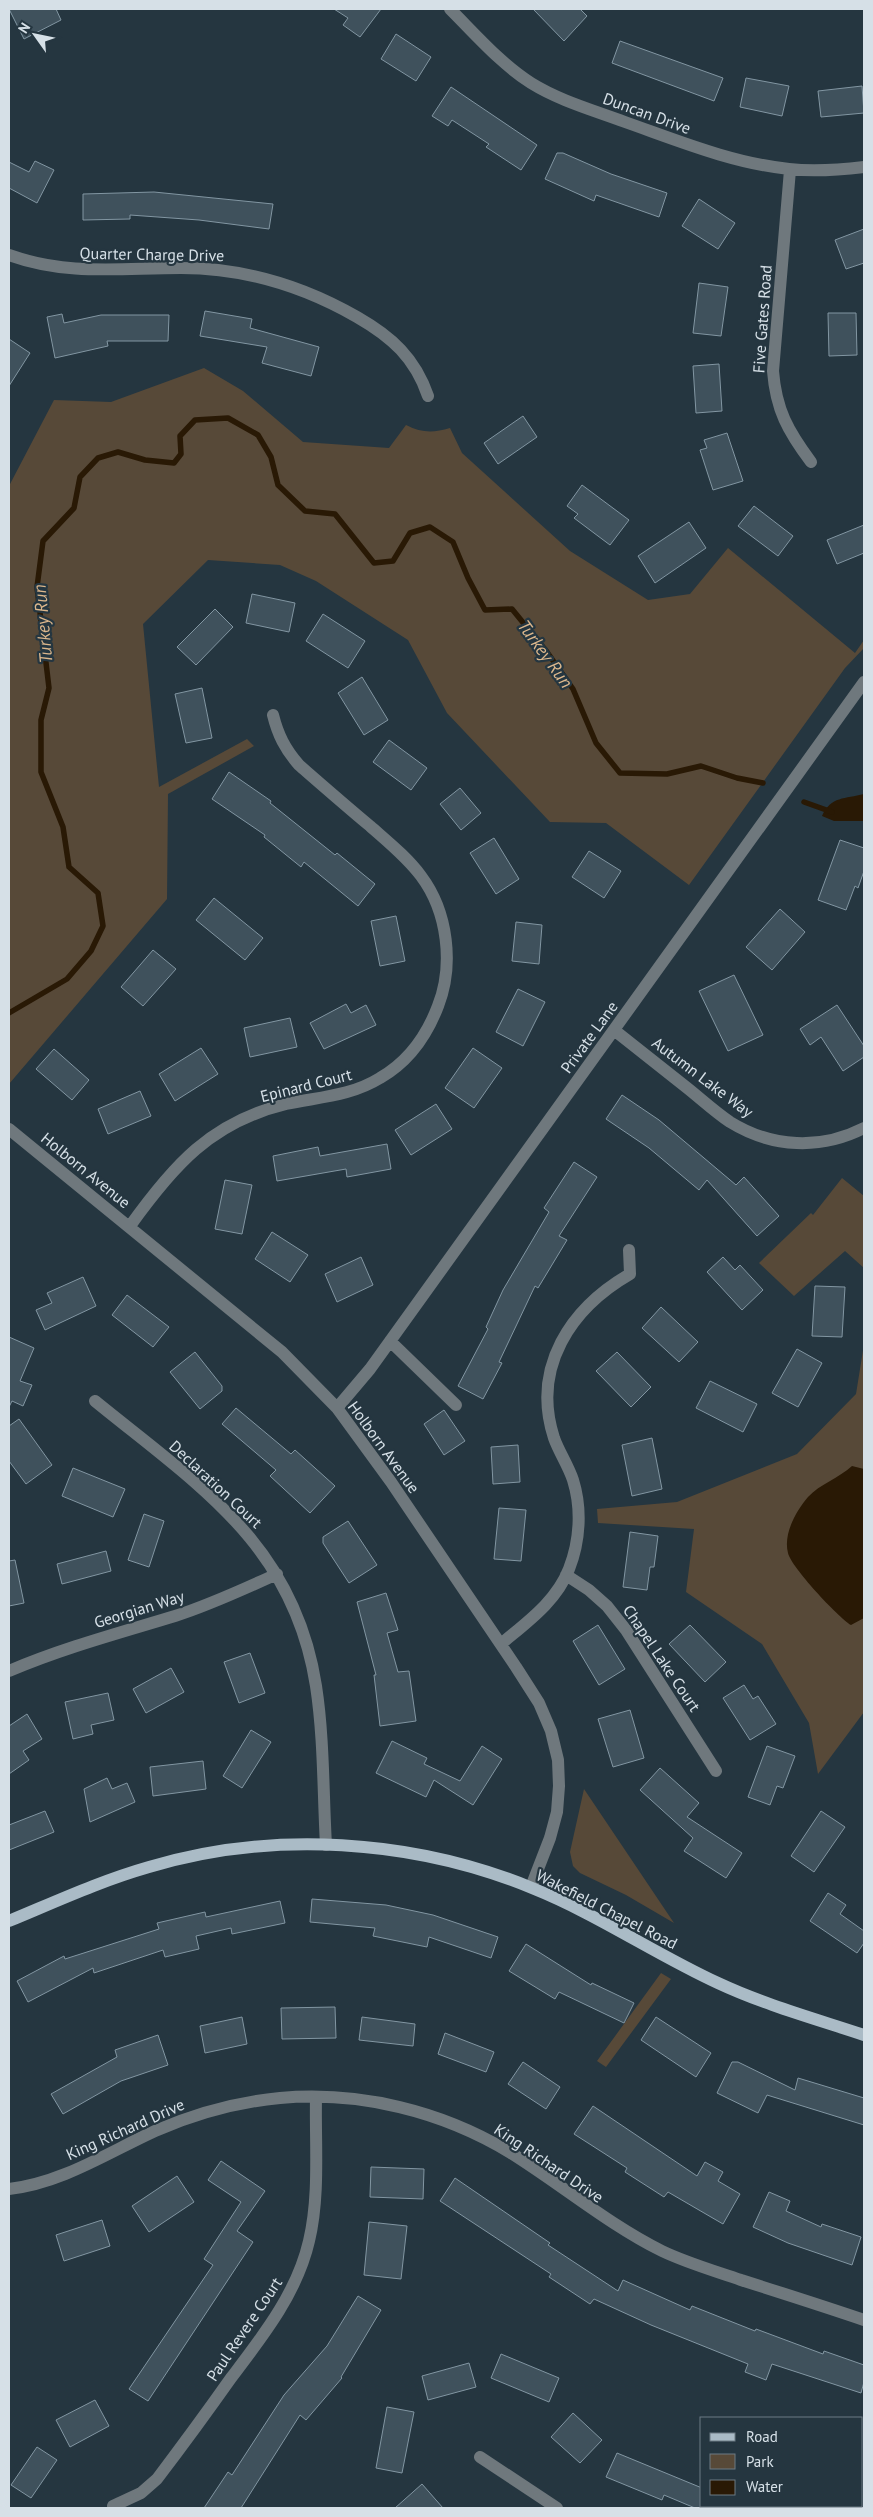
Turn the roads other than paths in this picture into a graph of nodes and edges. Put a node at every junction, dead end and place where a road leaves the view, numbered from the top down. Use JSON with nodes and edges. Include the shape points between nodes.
{"nodes":[{"id":1,"x":450,"y":9,"type":"edge"},
{"id":2,"x":864,"y":167,"type":"edge"},
{"id":3,"x":790,"y":170,"type":"junction"},
{"id":4,"x":9,"y":255,"type":"edge"},
{"id":5,"x":428,"y":396,"type":"dead end"},
{"id":6,"x":811,"y":462,"type":"dead end"},
{"id":7,"x":864,"y":682,"type":"edge"},
{"id":8,"x":273,"y":715,"type":"dead end"},
{"id":9,"x":614,"y":1030,"type":"junction"},
{"id":10,"x":864,"y":1128,"type":"edge"},
{"id":11,"x":9,"y":1129,"type":"edge"},
{"id":12,"x":130,"y":1226,"type":"junction"},
{"id":13,"x":629,"y":1250,"type":"dead end"},
{"id":14,"x":390,"y":1341,"type":"junction"},
{"id":15,"x":94,"y":1401,"type":"dead end"},
{"id":16,"x":456,"y":1405,"type":"dead end"},
{"id":17,"x":337,"y":1408,"type":"junction"},
{"id":18,"x":277,"y":1574,"type":"junction"},
{"id":19,"x":566,"y":1575,"type":"junction"},
{"id":20,"x":501,"y":1644,"type":"junction"},
{"id":21,"x":9,"y":1671,"type":"edge"},
{"id":22,"x":716,"y":1771,"type":"dead end"},
{"id":23,"x":326,"y":1845,"type":"junction"},
{"id":24,"x":531,"y":1887,"type":"junction"},
{"id":25,"x":9,"y":1921,"type":"edge"},
{"id":26,"x":864,"y":2035,"type":"edge"},
{"id":27,"x":316,"y":2097,"type":"junction"},
{"id":28,"x":9,"y":2188,"type":"edge"},
{"id":29,"x":864,"y":2320,"type":"edge"},
{"id":30,"x":480,"y":2457,"type":"dead end"},
{"id":31,"x":113,"y":2506,"type":"dead end"},
{"id":32,"x":557,"y":2508,"type":"edge"}],
"edges":[{"from":1,"to":3,"type":"street","name":"Duncan Drive","via":[[506,65],[559,98],[710,152]]},
{"from":2,"to":3,"type":"street","name":"Duncan Drive"},
{"from":3,"to":6,"type":"street","name":"Five Gates Road","via":[[773,371],[775,395],[782,416]]},
{"from":4,"to":5,"type":"street","name":"Quarter Charge Drive","via":[[64,269],[219,270],[260,277],[299,289],[335,304],[400,348],[413,362]]},
{"from":7,"to":9,"type":"street","name":"Private Lane"},
{"from":8,"to":12,"type":"street","name":"Epinard Court","via":[[278,736],[298,765],[407,858],[422,878],[443,923],[446,972],[441,998],[418,1044],[381,1078],[343,1094],[274,1108],[220,1131],[193,1150],[171,1172]]},
{"from":9,"to":10,"type":"street","name":"Autumn Lake Way","via":[[729,1122],[751,1133],[775,1141],[823,1143],[847,1137]]},
{"from":9,"to":14,"type":"street","name":"Private Lane"},
{"from":11,"to":12,"type":"street","name":"Holborn Avenue"},
{"from":12,"to":17,"type":"street","name":"Holborn Avenue","via":[[282,1352]]},
{"from":13,"to":19,"type":"street","via":[[630,1274],[587,1305],[571,1324],[552,1367],[548,1389],[549,1414],[554,1438],[578,1501],[576,1545]]},
{"from":14,"to":16,"type":"street"},
{"from":14,"to":17,"type":"street","name":"Private Lane"},
{"from":15,"to":18,"type":"street","name":"Declaration Court","via":[[186,1475],[236,1521],[261,1549]]},
{"from":17,"to":20,"type":"street","name":"Holborn Avenue"},
{"from":18,"to":21,"type":"street","name":"Georgian Way","via":[[176,1616],[49,1655]]},
{"from":18,"to":23,"type":"street","name":"Declaration Court","via":[[298,1616],[316,1687]]},
{"from":19,"to":20,"type":"street","via":[[541,1611]]},
{"from":19,"to":22,"type":"street","name":"Chapel Lake Court","via":[[607,1606],[626,1630]]},
{"from":20,"to":24,"type":"street","name":"Holborn Avenue","via":[[539,1703],[551,1731],[558,1760],[557,1812]]},
{"from":23,"to":24,"type":"main road","name":"Wakefield Chapel Road","via":[[432,1857]]},
{"from":23,"to":25,"type":"main road","name":"Wakefield Chapel Road","via":[[250,1848],[151,1866],[104,1881]]},
{"from":24,"to":26,"type":"main road","name":"Wakefield Chapel Road","via":[[720,1984]]},
{"from":27,"to":28,"type":"street","name":"King Richard Drive","via":[[279,2098],[200,2115],[155,2131],[50,2179]]},
{"from":27,"to":29,"type":"street","name":"King Richard Drive","via":[[385,2104],[436,2117],[511,2153],[596,2214],[666,2253]]},
{"from":27,"to":31,"type":"street","name":"Paul Revere Court","via":[[314,2209],[300,2271],[286,2301],[157,2479],[141,2493]]},
{"from":30,"to":32,"type":"street"}]}
